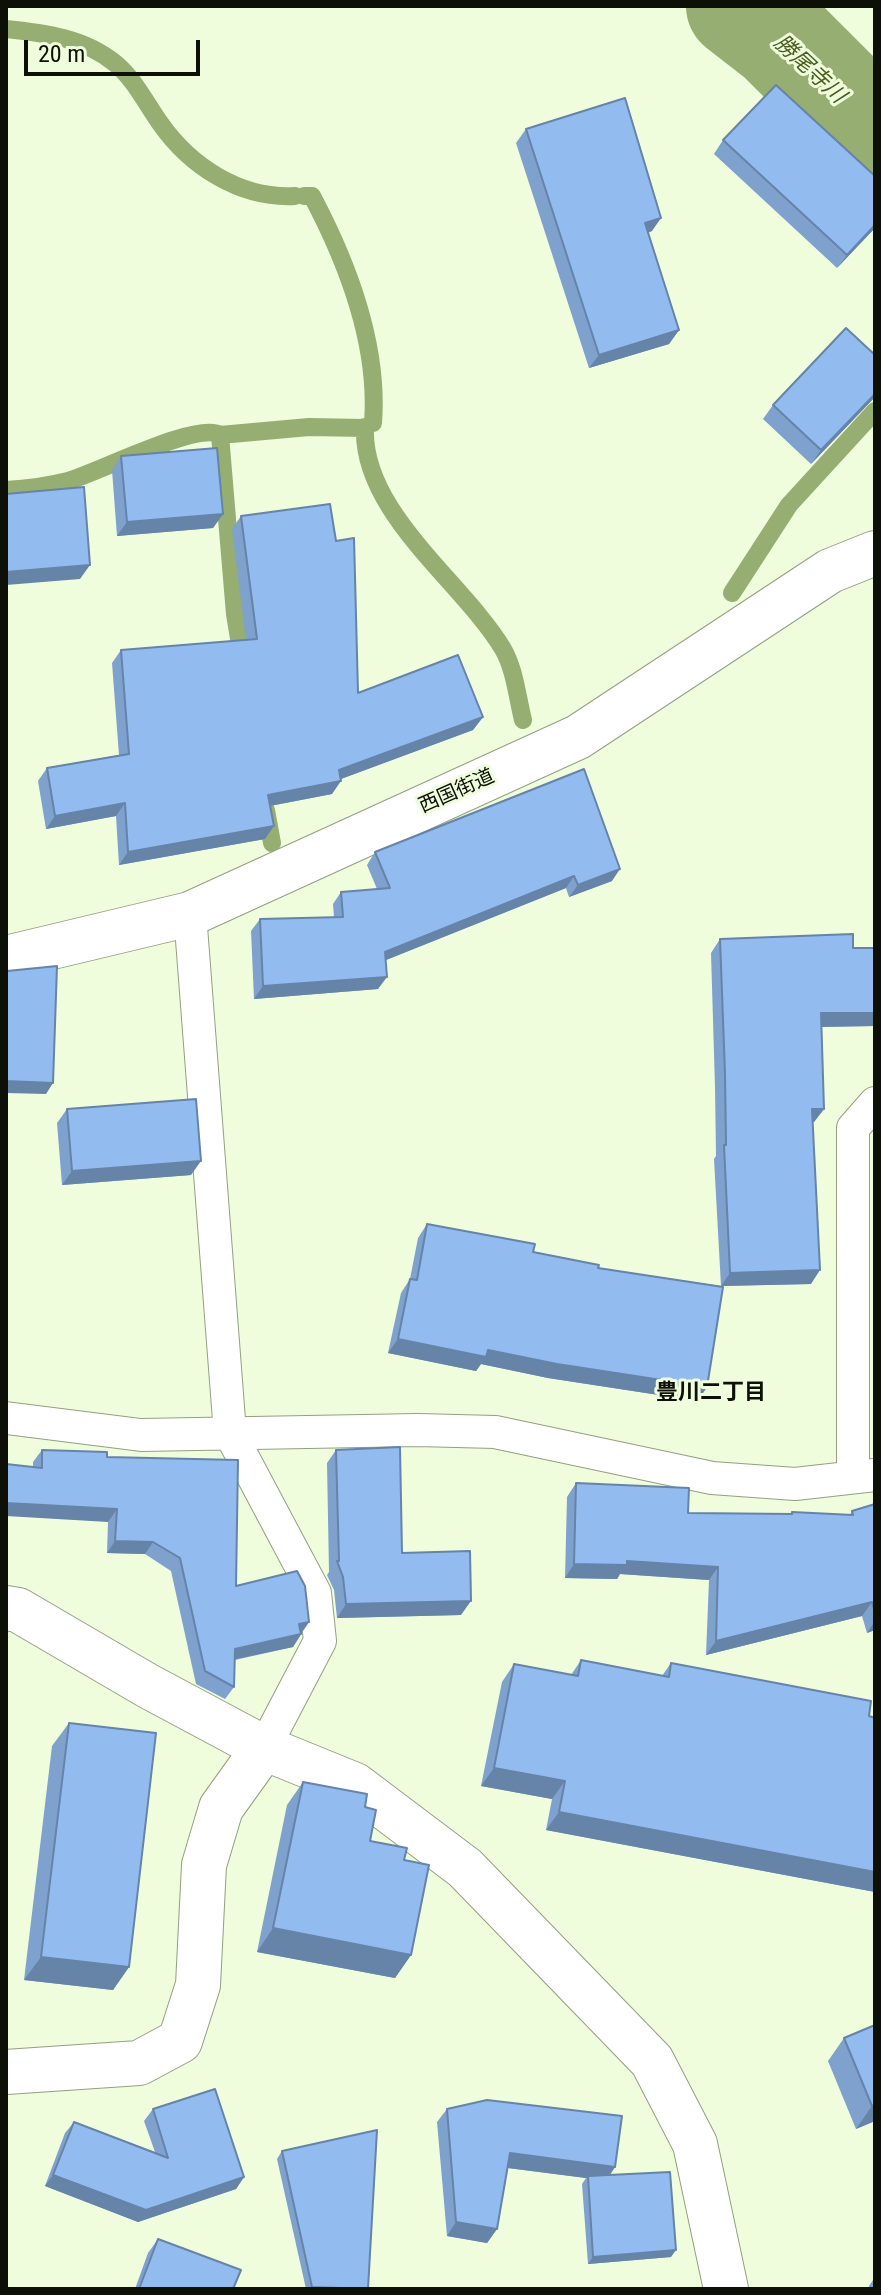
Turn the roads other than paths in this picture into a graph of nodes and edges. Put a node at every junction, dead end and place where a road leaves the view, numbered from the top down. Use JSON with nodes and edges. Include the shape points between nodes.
{"nodes":[{"id":1,"x":875,"y":553,"type":"edge"},
{"id":2,"x":190,"y":914,"type":"junction"},
{"id":3,"x":6,"y":958,"type":"edge"},
{"id":4,"x":875,"y":1103,"type":"edge"},
{"id":5,"x":6,"y":1418,"type":"edge"},
{"id":6,"x":230,"y":1433,"type":"junction"},
{"id":7,"x":864,"y":1476,"type":"edge"},
{"id":8,"x":6,"y":1608,"type":"edge"},
{"id":9,"x":264,"y":1748,"type":"junction"},
{"id":10,"x":6,"y":2072,"type":"edge"},
{"id":11,"x":726,"y":2289,"type":"edge"}],
"edges":[{"from":1,"to":2,"type":"street","name":"西国街道","via":[[830,571],[578,737]]},
{"from":2,"to":3,"type":"street","name":"西国街道"},
{"from":2,"to":6,"type":"lane"},
{"from":4,"to":7,"type":"lane","via":[[853,1128]]},
{"from":5,"to":6,"type":"lane","via":[[141,1435]]},
{"from":6,"to":7,"type":"lane","via":[[495,1432],[712,1478],[795,1484]]},
{"from":6,"to":9,"type":"lane","via":[[315,1593],[320,1641]]},
{"from":8,"to":9,"type":"street"},
{"from":9,"to":10,"type":"street","via":[[221,1808],[204,1865],[198,1985],[180,2041],[139,2063]]},
{"from":9,"to":11,"type":"street","via":[[355,1785],[465,1868],[652,2061],[695,2144]]}]}
